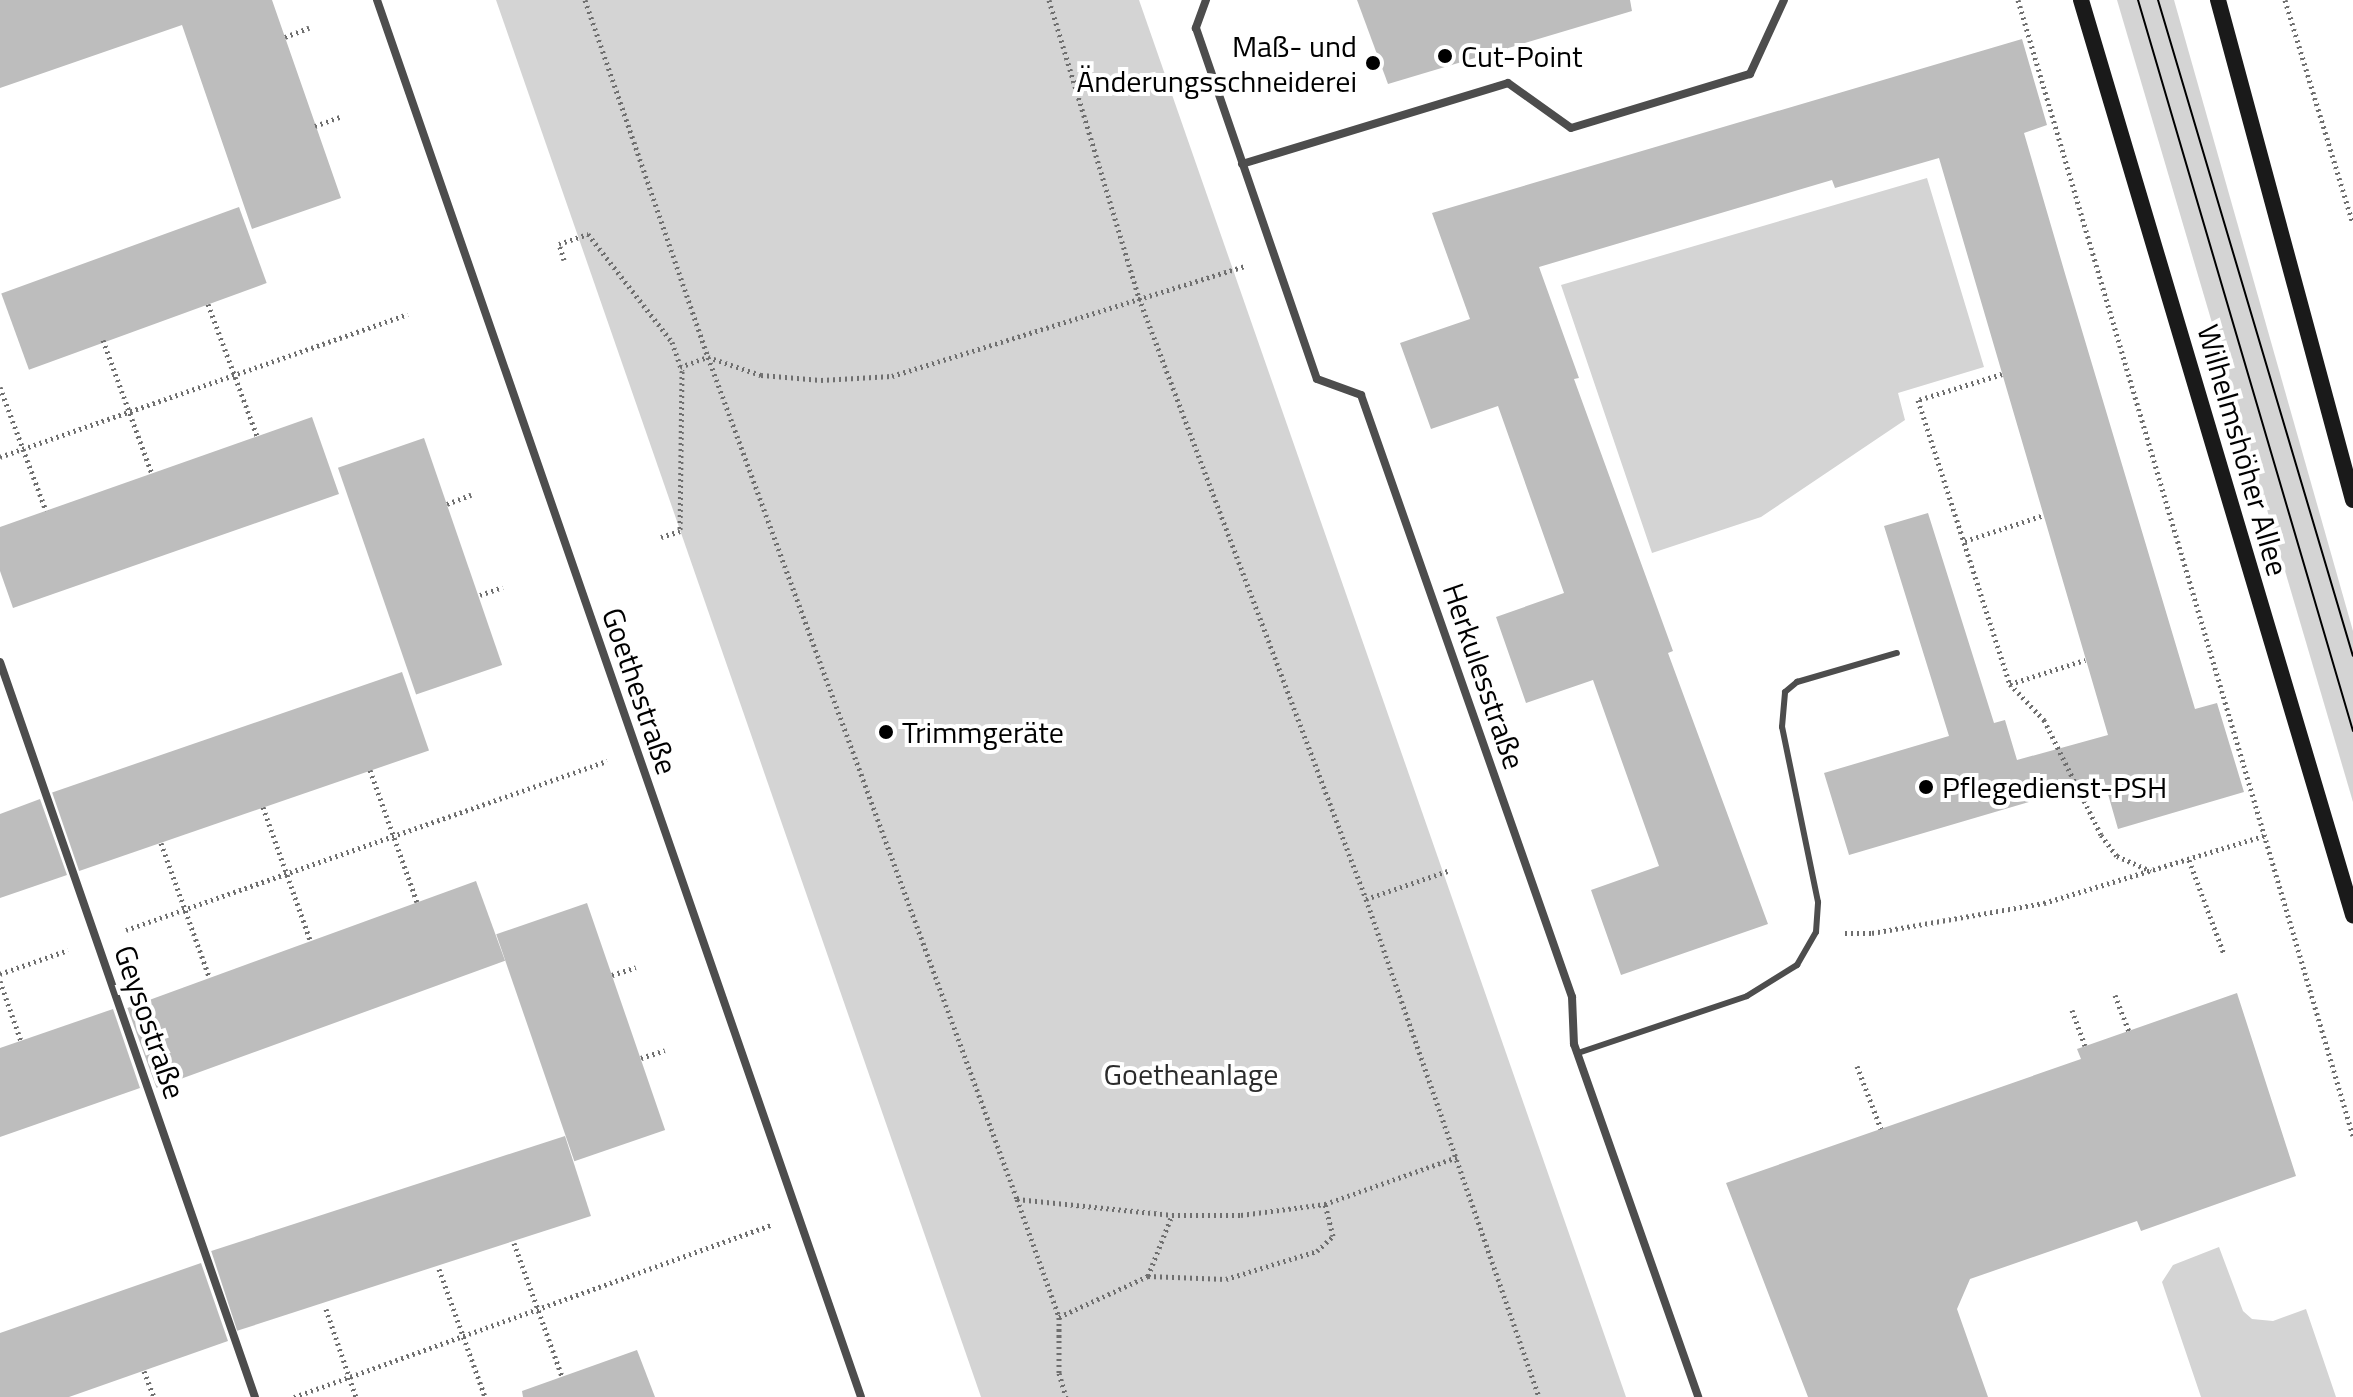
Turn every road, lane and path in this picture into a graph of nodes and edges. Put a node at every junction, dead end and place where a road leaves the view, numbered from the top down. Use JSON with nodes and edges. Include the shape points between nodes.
{"nodes":[{"id":1,"x":377,"y":0,"type":"edge"},
{"id":2,"x":585,"y":0,"type":"edge"},
{"id":3,"x":1049,"y":0,"type":"edge"},
{"id":4,"x":1206,"y":0,"type":"edge"},
{"id":5,"x":1784,"y":0,"type":"edge"},
{"id":6,"x":2018,"y":0,"type":"edge"},
{"id":7,"x":2081,"y":0,"type":"edge"},
{"id":8,"x":2218,"y":0,"type":"edge"},
{"id":9,"x":2285,"y":0,"type":"edge"},
{"id":10,"x":309,"y":28,"type":"dead end"},
{"id":11,"x":285,"y":37,"type":"dead end"},
{"id":12,"x":340,"y":117,"type":"dead end"},
{"id":13,"x":315,"y":126,"type":"dead end"},
{"id":14,"x":1242,"y":164,"type":"junction"},
{"id":15,"x":2353,"y":224,"type":"edge"},
{"id":16,"x":564,"y":260,"type":"dead end"},
{"id":17,"x":1240,"y":268,"type":"dead end"},
{"id":18,"x":1139,"y":298,"type":"junction"},
{"id":19,"x":208,"y":304,"type":"dead end"},
{"id":20,"x":408,"y":314,"type":"dead end"},
{"id":21,"x":103,"y":340,"type":"dead end"},
{"id":22,"x":708,"y":357,"type":"junction"},
{"id":23,"x":680,"y":367,"type":"junction"},
{"id":24,"x":2002,"y":374,"type":"dead end"},
{"id":25,"x":235,"y":375,"type":"junction"},
{"id":26,"x":0,"y":387,"type":"edge"},
{"id":27,"x":129,"y":412,"type":"junction"},
{"id":28,"x":257,"y":436,"type":"dead end"},
{"id":29,"x":23,"y":449,"type":"junction"},
{"id":30,"x":0,"y":457,"type":"edge"},
{"id":31,"x":152,"y":474,"type":"dead end"},
{"id":32,"x":471,"y":495,"type":"dead end"},
{"id":33,"x":2353,"y":500,"type":"edge"},
{"id":34,"x":447,"y":504,"type":"dead end"},
{"id":35,"x":46,"y":511,"type":"dead end"},
{"id":36,"x":2044,"y":515,"type":"dead end"},
{"id":37,"x":661,"y":537,"type":"dead end"},
{"id":38,"x":1964,"y":541,"type":"junction"},
{"id":39,"x":503,"y":587,"type":"dead end"},
{"id":40,"x":480,"y":595,"type":"dead end"},
{"id":41,"x":1897,"y":653,"type":"dead end"},
{"id":42,"x":2085,"y":660,"type":"dead end"},
{"id":43,"x":0,"y":662,"type":"edge"},
{"id":44,"x":2010,"y":684,"type":"junction"},
{"id":45,"x":635,"y":752,"type":"junction"},
{"id":46,"x":370,"y":770,"type":"dead end"},
{"id":47,"x":263,"y":807,"type":"dead end"},
{"id":48,"x":2267,"y":835,"type":"junction"},
{"id":49,"x":394,"y":836,"type":"junction"},
{"id":50,"x":161,"y":843,"type":"dead end"},
{"id":51,"x":2189,"y":860,"type":"junction"},
{"id":52,"x":1450,"y":870,"type":"dead end"},
{"id":53,"x":2151,"y":871,"type":"junction"},
{"id":54,"x":287,"y":874,"type":"junction"},
{"id":55,"x":1366,"y":899,"type":"junction"},
{"id":56,"x":417,"y":902,"type":"dead end"},
{"id":57,"x":184,"y":909,"type":"junction"},
{"id":58,"x":2353,"y":915,"type":"edge"},
{"id":59,"x":125,"y":930,"type":"dead end"},
{"id":60,"x":1816,"y":932,"type":"junction"},
{"id":61,"x":310,"y":940,"type":"dead end"},
{"id":62,"x":66,"y":950,"type":"dead end"},
{"id":63,"x":2224,"y":954,"type":"dead end"},
{"id":64,"x":636,"y":967,"type":"dead end"},
{"id":65,"x":0,"y":974,"type":"edge"},
{"id":66,"x":612,"y":975,"type":"dead end"},
{"id":67,"x":209,"y":976,"type":"dead end"},
{"id":68,"x":0,"y":981,"type":"edge"},
{"id":69,"x":2115,"y":995,"type":"dead end"},
{"id":70,"x":2072,"y":1010,"type":"dead end"},
{"id":71,"x":2129,"y":1031,"type":"dead end"},
{"id":72,"x":21,"y":1041,"type":"dead end"},
{"id":73,"x":2085,"y":1046,"type":"dead end"},
{"id":74,"x":665,"y":1050,"type":"dead end"},
{"id":75,"x":1578,"y":1053,"type":"junction"},
{"id":76,"x":641,"y":1058,"type":"dead end"},
{"id":77,"x":1857,"y":1066,"type":"dead end"},
{"id":78,"x":1881,"y":1129,"type":"dead end"},
{"id":79,"x":2353,"y":1136,"type":"edge"},
{"id":80,"x":1457,"y":1157,"type":"junction"},
{"id":81,"x":1017,"y":1199,"type":"junction"},
{"id":82,"x":1325,"y":1204,"type":"junction"},
{"id":83,"x":797,"y":1215,"type":"junction"},
{"id":84,"x":1172,"y":1215,"type":"junction"},
{"id":85,"x":514,"y":1243,"type":"dead end"},
{"id":86,"x":439,"y":1269,"type":"dead end"},
{"id":87,"x":1148,"y":1276,"type":"junction"},
{"id":88,"x":326,"y":1309,"type":"dead end"},
{"id":89,"x":536,"y":1309,"type":"junction"},
{"id":90,"x":1059,"y":1317,"type":"junction"},
{"id":91,"x":463,"y":1336,"type":"junction"},
{"id":92,"x":144,"y":1371,"type":"dead end"},
{"id":93,"x":562,"y":1376,"type":"dead end"},
{"id":94,"x":349,"y":1377,"type":"junction"},
{"id":95,"x":154,"y":1397,"type":"edge"},
{"id":96,"x":255,"y":1397,"type":"edge"},
{"id":97,"x":294,"y":1397,"type":"edge"},
{"id":98,"x":356,"y":1397,"type":"edge"},
{"id":99,"x":485,"y":1397,"type":"edge"},
{"id":100,"x":861,"y":1397,"type":"edge"},
{"id":101,"x":1066,"y":1397,"type":"edge"},
{"id":102,"x":1539,"y":1397,"type":"edge"},
{"id":103,"x":1698,"y":1397,"type":"edge"}],
"edges":[{"from":1,"to":45,"type":"street","name":"Goethestraße"},
{"from":2,"to":22,"type":"path"},
{"from":3,"to":18,"type":"path"},
{"from":4,"to":14,"type":"street","name":"Herkulesstraße","via":[[1196,28]]},
{"from":5,"to":14,"type":"street","via":[[1750,74],[1583,125],[1571,128],[1508,83]]},
{"from":6,"to":48,"type":"path"},
{"from":7,"to":58,"type":"main road","name":"Wilhelmshöher Allee"},
{"from":8,"to":33,"type":"main road"},
{"from":9,"to":15,"type":"path"},
{"from":10,"to":11,"type":"path"},
{"from":12,"to":13,"type":"path"},
{"from":14,"to":75,"type":"street","name":"Herkulesstraße","via":[[1317,379],[1361,395],[1572,997]]},
{"from":16,"to":23,"type":"path","via":[[559,244],[588,234],[672,342]]},
{"from":17,"to":18,"type":"path"},
{"from":18,"to":22,"type":"path","via":[[892,376],[821,380],[761,375]]},
{"from":18,"to":55,"type":"path"},
{"from":19,"to":25,"type":"path"},
{"from":20,"to":25,"type":"path"},
{"from":21,"to":27,"type":"path"},
{"from":22,"to":23,"type":"path"},
{"from":22,"to":81,"type":"path"},
{"from":23,"to":37,"type":"path","via":[[680,531]]},
{"from":24,"to":38,"type":"path","via":[[1918,400]]},
{"from":25,"to":27,"type":"path"},
{"from":25,"to":28,"type":"path"},
{"from":26,"to":29,"type":"path"},
{"from":27,"to":29,"type":"path"},
{"from":27,"to":31,"type":"path"},
{"from":29,"to":30,"type":"path"},
{"from":29,"to":35,"type":"path"},
{"from":32,"to":34,"type":"path"},
{"from":36,"to":38,"type":"path"},
{"from":38,"to":44,"type":"path"},
{"from":39,"to":40,"type":"path"},
{"from":41,"to":60,"type":"lane","via":[[1797,682],[1785,692],[1782,727],[1818,902]]},
{"from":42,"to":44,"type":"path"},
{"from":43,"to":96,"type":"street","name":"Geysostraße"},
{"from":44,"to":53,"type":"path","via":[[2044,720],[2101,835],[2117,856]]},
{"from":45,"to":49,"type":"path"},
{"from":45,"to":83,"type":"street","name":"Goethestraße"},
{"from":46,"to":49,"type":"path"},
{"from":47,"to":54,"type":"path"},
{"from":48,"to":51,"type":"path"},
{"from":48,"to":79,"type":"path"},
{"from":49,"to":54,"type":"path"},
{"from":49,"to":56,"type":"path"},
{"from":50,"to":57,"type":"path"},
{"from":51,"to":53,"type":"path"},
{"from":51,"to":63,"type":"path"},
{"from":52,"to":55,"type":"path"},
{"from":53,"to":60,"type":"path","via":[[2006,911],[1872,933]]},
{"from":54,"to":57,"type":"path"},
{"from":54,"to":61,"type":"path"},
{"from":55,"to":80,"type":"path"},
{"from":57,"to":59,"type":"path"},
{"from":57,"to":67,"type":"path"},
{"from":60,"to":75,"type":"lane","via":[[1797,965],[1747,996]]},
{"from":62,"to":65,"type":"path"},
{"from":64,"to":66,"type":"path"},
{"from":68,"to":72,"type":"path"},
{"from":69,"to":71,"type":"path"},
{"from":70,"to":73,"type":"path"},
{"from":74,"to":76,"type":"path"},
{"from":75,"to":103,"type":"street","name":"Herkulesstraße"},
{"from":77,"to":78,"type":"path"},
{"from":80,"to":82,"type":"path"},
{"from":80,"to":102,"type":"path"},
{"from":81,"to":84,"type":"path"},
{"from":81,"to":90,"type":"path"},
{"from":82,"to":84,"type":"path","via":[[1241,1215]]},
{"from":82,"to":87,"type":"path","via":[[1333,1236],[1317,1251],[1226,1279]]},
{"from":83,"to":89,"type":"path"},
{"from":83,"to":100,"type":"street","name":"Goethestraße"},
{"from":84,"to":87,"type":"path"},
{"from":85,"to":89,"type":"path"},
{"from":86,"to":91,"type":"path"},
{"from":87,"to":90,"type":"path"},
{"from":88,"to":94,"type":"path"},
{"from":89,"to":91,"type":"path"},
{"from":89,"to":93,"type":"path"},
{"from":90,"to":101,"type":"path","via":[[1059,1373]]},
{"from":91,"to":94,"type":"path"},
{"from":91,"to":99,"type":"path"},
{"from":92,"to":95,"type":"path"},
{"from":94,"to":97,"type":"path"},
{"from":94,"to":98,"type":"path"}]}
